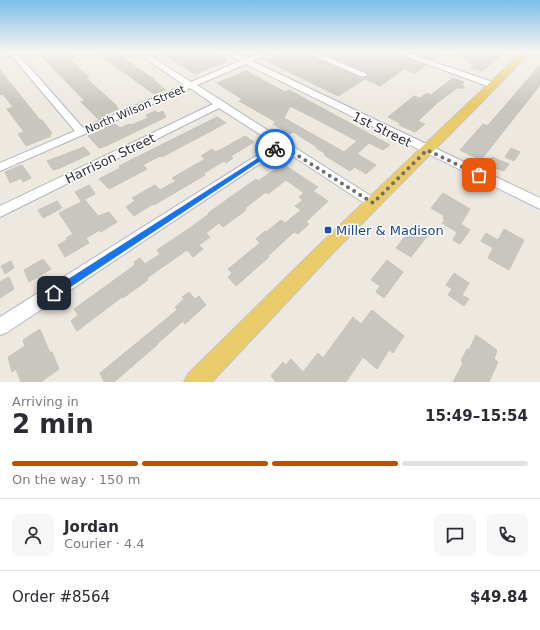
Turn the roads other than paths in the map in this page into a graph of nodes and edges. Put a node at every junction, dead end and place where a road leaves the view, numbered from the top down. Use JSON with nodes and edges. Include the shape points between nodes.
{"nodes":[{"id":1,"x":27,"y":69,"type":"edge"},
{"id":2,"x":165,"y":69,"type":"edge"},
{"id":3,"x":228,"y":69,"type":"edge"},
{"id":4,"x":262,"y":69,"type":"edge"},
{"id":5,"x":350,"y":69,"type":"edge"},
{"id":6,"x":446,"y":69,"type":"edge"},
{"id":7,"x":510,"y":69,"type":"edge"},
{"id":8,"x":363,"y":74,"type":"dead end"},
{"id":9,"x":190,"y":85,"type":"junction"},
{"id":10,"x":494,"y":85,"type":"junction"},
{"id":11,"x":220,"y":104,"type":"junction"},
{"id":12,"x":81,"y":132,"type":"junction"},
{"id":13,"x":281,"y":145,"type":"junction"},
{"id":14,"x":427,"y":150,"type":"junction"},
{"id":15,"x":0,"y":167,"type":"edge"},
{"id":16,"x":373,"y":203,"type":"junction"},
{"id":17,"x":540,"y":204,"type":"edge"},
{"id":18,"x":0,"y":212,"type":"edge"},
{"id":19,"x":0,"y":327,"type":"edge"},
{"id":20,"x":196,"y":382,"type":"edge"}],
"edges":[{"from":1,"to":12,"type":"street"},
{"from":2,"to":9,"type":"street"},
{"from":3,"to":9,"type":"street","name":"North Wilson Street"},
{"from":4,"to":14,"type":"street","name":"1st Street"},
{"from":5,"to":8,"type":"street"},
{"from":6,"to":10,"type":"street"},
{"from":7,"to":10,"type":"main road"},
{"from":9,"to":11,"type":"street"},
{"from":9,"to":12,"type":"street","name":"North Wilson Street"},
{"from":10,"to":14,"type":"main road"},
{"from":11,"to":13,"type":"street"},
{"from":11,"to":18,"type":"street","name":"Harrison Street"},
{"from":12,"to":15,"type":"street","name":"North Wilson Street"},
{"from":13,"to":16,"type":"street"},
{"from":13,"to":19,"type":"street"},
{"from":14,"to":16,"type":"main road"},
{"from":14,"to":17,"type":"street","name":"1st Street"},
{"from":16,"to":20,"type":"main road"}]}
